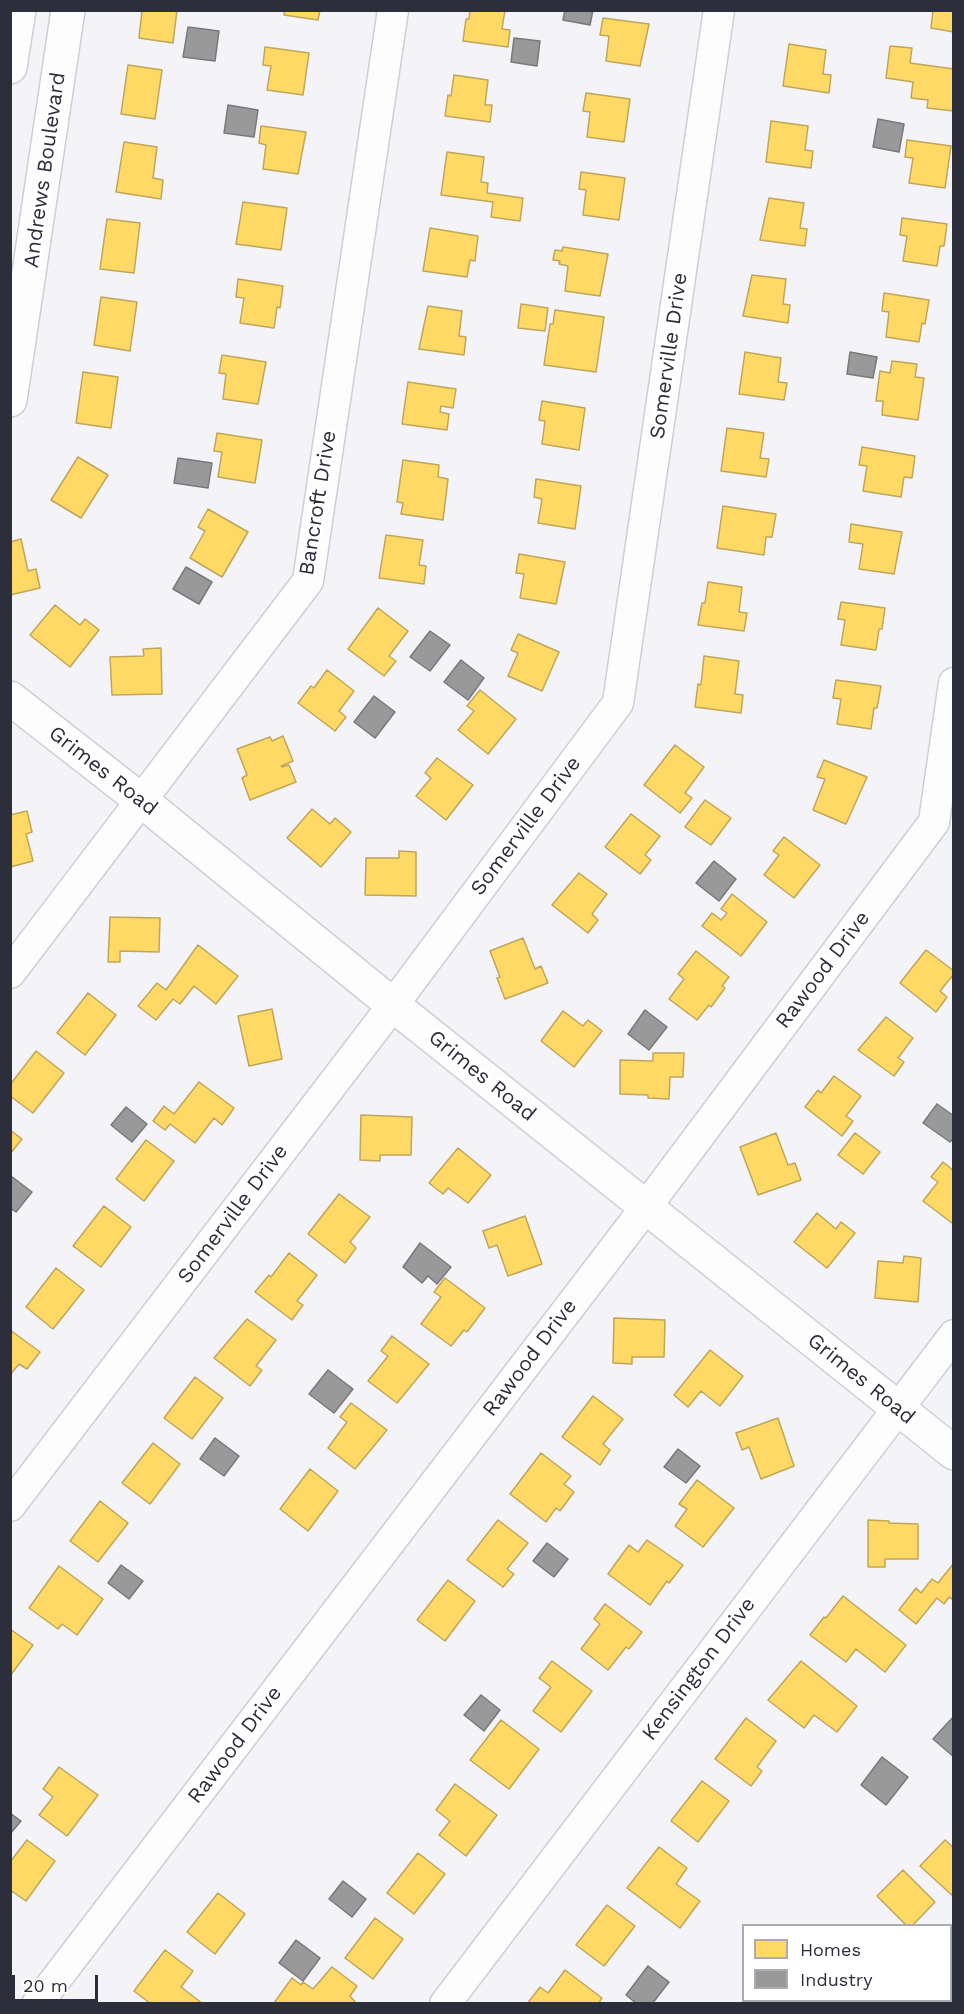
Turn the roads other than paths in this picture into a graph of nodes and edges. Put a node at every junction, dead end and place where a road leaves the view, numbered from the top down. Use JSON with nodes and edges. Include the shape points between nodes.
{"nodes":[{"id":1,"x":19,"y":10,"type":"edge"},
{"id":2,"x":68,"y":10,"type":"edge"},
{"id":3,"x":393,"y":10,"type":"edge"},
{"id":4,"x":719,"y":10,"type":"edge"},
{"id":5,"x":10,"y":67,"type":"edge"},
{"id":6,"x":10,"y":400,"type":"edge"},
{"id":7,"x":954,"y":683,"type":"edge"},
{"id":8,"x":10,"y":698,"type":"edge"},
{"id":9,"x":142,"y":801,"type":"junction"},
{"id":10,"x":10,"y":973,"type":"edge"},
{"id":11,"x":393,"y":1005,"type":"junction"},
{"id":12,"x":646,"y":1207,"type":"junction"},
{"id":13,"x":954,"y":1335,"type":"edge"},
{"id":14,"x":898,"y":1408,"type":"junction"},
{"id":15,"x":954,"y":1452,"type":"edge"},
{"id":16,"x":10,"y":1506,"type":"edge"},
{"id":17,"x":37,"y":2004,"type":"edge"},
{"id":18,"x":445,"y":2004,"type":"edge"}],
"edges":[{"from":1,"to":5,"type":"street"},
{"from":2,"to":6,"type":"street","name":"Andrews Boulevard"},
{"from":3,"to":9,"type":"street","name":"Bancroft Drive","via":[[308,580]]},
{"from":4,"to":11,"type":"street","name":"Somerville Drive","via":[[618,703]]},
{"from":7,"to":12,"type":"street","name":"Rawood Drive","via":[[934,822]]},
{"from":8,"to":9,"type":"street","name":"Grimes Road"},
{"from":9,"to":10,"type":"street","name":"Bancroft Drive"},
{"from":9,"to":11,"type":"street","name":"Grimes Road"},
{"from":11,"to":12,"type":"street","name":"Grimes Road"},
{"from":11,"to":16,"type":"street","name":"Somerville Drive"},
{"from":12,"to":14,"type":"street","name":"Grimes Road"},
{"from":12,"to":17,"type":"street","name":"Rawood Drive"},
{"from":13,"to":14,"type":"street","name":"Kensington Drive"},
{"from":14,"to":15,"type":"street","name":"Grimes Road"},
{"from":14,"to":18,"type":"street","name":"Kensington Drive"}]}
